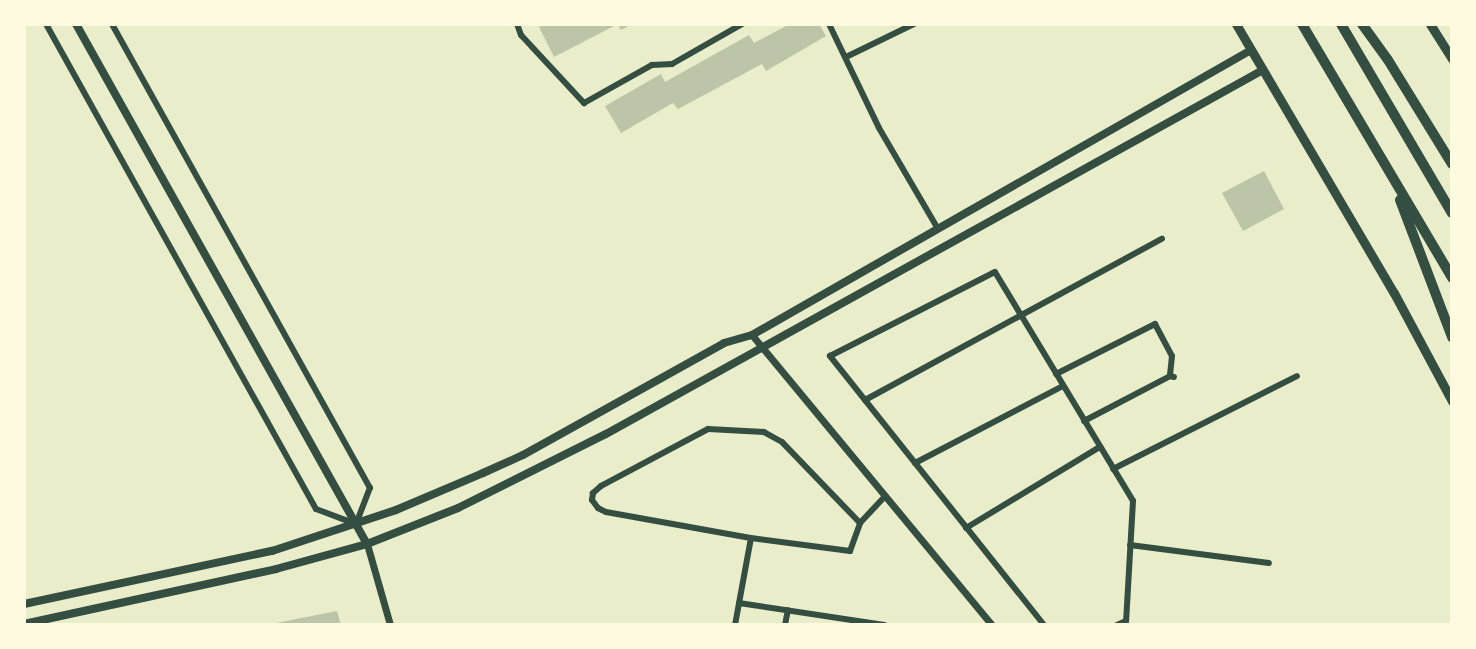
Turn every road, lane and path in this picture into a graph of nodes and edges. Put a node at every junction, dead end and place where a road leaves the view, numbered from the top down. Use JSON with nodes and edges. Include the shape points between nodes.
{"nodes":[{"id":1,"x":46,"y":24,"type":"edge"},
{"id":2,"x":76,"y":24,"type":"edge"},
{"id":3,"x":112,"y":24,"type":"edge"},
{"id":4,"x":517,"y":24,"type":"edge"},
{"id":5,"x":741,"y":24,"type":"edge"},
{"id":6,"x":829,"y":24,"type":"edge"},
{"id":7,"x":914,"y":24,"type":"edge"},
{"id":8,"x":1236,"y":24,"type":"edge"},
{"id":9,"x":1302,"y":24,"type":"edge"},
{"id":10,"x":1341,"y":24,"type":"edge"},
{"id":11,"x":1362,"y":24,"type":"edge"},
{"id":12,"x":1430,"y":24,"type":"edge"},
{"id":13,"x":1251,"y":50,"type":"junction"},
{"id":14,"x":846,"y":57,"type":"junction"},
{"id":15,"x":1452,"y":59,"type":"edge"},
{"id":16,"x":1263,"y":70,"type":"junction"},
{"id":17,"x":1452,"y":164,"type":"edge"},
{"id":18,"x":1389,"y":171,"type":"junction"},
{"id":19,"x":1452,"y":213,"type":"edge"},
{"id":20,"x":938,"y":229,"type":"junction"},
{"id":21,"x":1162,"y":239,"type":"dead end"},
{"id":22,"x":1452,"y":278,"type":"edge"},
{"id":23,"x":1021,"y":315,"type":"junction"},
{"id":24,"x":752,"y":335,"type":"junction"},
{"id":25,"x":1452,"y":337,"type":"edge"},
{"id":26,"x":763,"y":348,"type":"junction"},
{"id":27,"x":1056,"y":374,"type":"junction"},
{"id":28,"x":1297,"y":376,"type":"dead end"},
{"id":29,"x":1063,"y":386,"type":"junction"},
{"id":30,"x":865,"y":400,"type":"junction"},
{"id":31,"x":1452,"y":401,"type":"edge"},
{"id":32,"x":1084,"y":421,"type":"junction"},
{"id":33,"x":1100,"y":447,"type":"junction"},
{"id":34,"x":915,"y":463,"type":"junction"},
{"id":35,"x":1113,"y":469,"type":"junction"},
{"id":36,"x":885,"y":496,"type":"junction"},
{"id":37,"x":860,"y":523,"type":"junction"},
{"id":38,"x":356,"y":524,"type":"junction"},
{"id":39,"x":966,"y":528,"type":"junction"},
{"id":40,"x":751,"y":538,"type":"junction"},
{"id":41,"x":367,"y":544,"type":"junction"},
{"id":42,"x":1130,"y":545,"type":"junction"},
{"id":43,"x":1269,"y":563,"type":"dead end"},
{"id":44,"x":739,"y":603,"type":"junction"},
{"id":45,"x":24,"y":604,"type":"edge"},
{"id":46,"x":788,"y":610,"type":"junction"},
{"id":47,"x":1127,"y":623,"type":"edge"},
{"id":48,"x":24,"y":624,"type":"edge"},
{"id":49,"x":390,"y":625,"type":"edge"},
{"id":50,"x":735,"y":625,"type":"edge"},
{"id":51,"x":785,"y":625,"type":"edge"},
{"id":52,"x":884,"y":625,"type":"edge"},
{"id":53,"x":992,"y":625,"type":"edge"},
{"id":54,"x":1044,"y":625,"type":"edge"},
{"id":55,"x":1116,"y":625,"type":"edge"}],
"edges":[{"from":1,"to":38,"type":"street","via":[[316,509]]},
{"from":2,"to":38,"type":"main road"},
{"from":3,"to":38,"type":"street","via":[[370,488]]},
{"from":4,"to":5,"type":"street","via":[[521,35],[584,103],[652,64],[672,64]]},
{"from":6,"to":14,"type":"street"},
{"from":7,"to":14,"type":"street"},
{"from":8,"to":13,"type":"main road"},
{"from":9,"to":18,"type":"highway"},
{"from":10,"to":19,"type":"highway"},
{"from":11,"to":17,"type":"highway"},
{"from":12,"to":15,"type":"main road"},
{"from":13,"to":16,"type":"main road"},
{"from":13,"to":20,"type":"main road"},
{"from":14,"to":20,"type":"street","via":[[879,128]]},
{"from":16,"to":26,"type":"main road"},
{"from":16,"to":31,"type":"main road","via":[[1394,292]]},
{"from":18,"to":22,"type":"highway"},
{"from":18,"to":25,"type":"highway"},
{"from":20,"to":24,"type":"main road"},
{"from":21,"to":23,"type":"street"},
{"from":23,"to":27,"type":"street"},
{"from":23,"to":30,"type":"street"},
{"from":23,"to":30,"type":"street","via":[[995,272],[830,356]]},
{"from":24,"to":26,"type":"street"},
{"from":24,"to":38,"type":"main road","via":[[724,343],[523,455]]},
{"from":26,"to":36,"type":"street"},
{"from":26,"to":41,"type":"main road","via":[[535,472]]},
{"from":27,"to":29,"type":"street"},
{"from":27,"to":32,"type":"street","via":[[1155,324],[1172,356],[1172,377]]},
{"from":28,"to":35,"type":"street"},
{"from":29,"to":32,"type":"street"},
{"from":29,"to":34,"type":"street"},
{"from":30,"to":34,"type":"street"},
{"from":32,"to":33,"type":"street"},
{"from":33,"to":35,"type":"street"},
{"from":33,"to":39,"type":"street"},
{"from":34,"to":39,"type":"street"},
{"from":35,"to":42,"type":"street","via":[[1133,501]]},
{"from":36,"to":37,"type":"street"},
{"from":36,"to":53,"type":"street"},
{"from":37,"to":40,"type":"street","via":[[850,550]]},
{"from":37,"to":40,"type":"street","via":[[782,442],[764,432],[708,429],[593,493],[592,500],[606,512]]},
{"from":38,"to":41,"type":"main road"},
{"from":38,"to":45,"type":"main road","via":[[272,551]]},
{"from":39,"to":54,"type":"street"},
{"from":40,"to":44,"type":"street"},
{"from":41,"to":48,"type":"main road","via":[[276,570]]},
{"from":41,"to":49,"type":"street"},
{"from":42,"to":43,"type":"street"},
{"from":42,"to":47,"type":"street"},
{"from":44,"to":46,"type":"street"},
{"from":44,"to":50,"type":"street"},
{"from":46,"to":51,"type":"street"},
{"from":46,"to":52,"type":"street"},
{"from":47,"to":55,"type":"street"}]}
